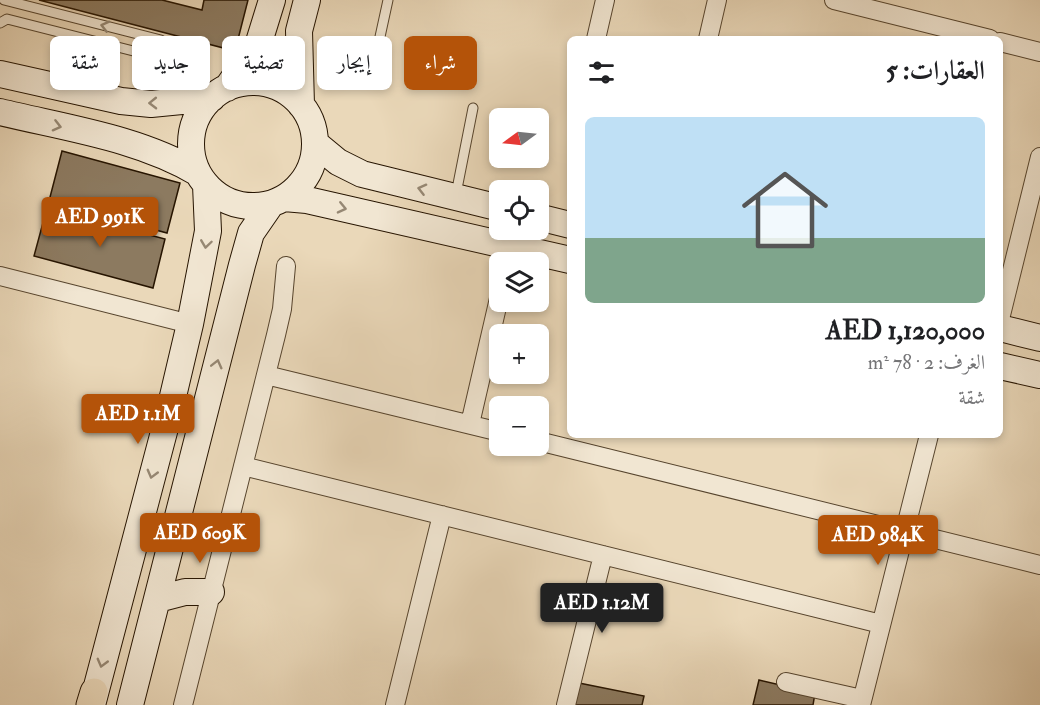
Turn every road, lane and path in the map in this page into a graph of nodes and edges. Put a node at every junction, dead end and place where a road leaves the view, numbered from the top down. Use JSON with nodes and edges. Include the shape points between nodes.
{"nodes":[{"id":1,"x":272,"y":0,"type":"edge"},
{"id":2,"x":307,"y":0,"type":"edge"},
{"id":3,"x":388,"y":0,"type":"edge"},
{"id":4,"x":605,"y":0,"type":"edge"},
{"id":5,"x":717,"y":0,"type":"edge"},
{"id":6,"x":834,"y":0,"type":"edge"},
{"id":7,"x":3,"y":1,"type":"edge"},
{"id":8,"x":4,"y":21,"type":"edge"},
{"id":9,"x":380,"y":36,"type":"edge"},
{"id":10,"x":597,"y":36,"type":"edge"},
{"id":11,"x":709,"y":36,"type":"edge"},
{"id":12,"x":978,"y":36,"type":"edge"},
{"id":13,"x":1003,"y":43,"type":"edge"},
{"id":14,"x":1040,"y":51,"type":"edge"},
{"id":15,"x":0,"y":74,"type":"edge"},
{"id":16,"x":219,"y":93,"type":"junction"},
{"id":17,"x":301,"y":105,"type":"junction"},
{"id":18,"x":473,"y":108,"type":"dead end"},
{"id":19,"x":0,"y":112,"type":"edge"},
{"id":20,"x":315,"y":143,"type":"junction"},
{"id":21,"x":1040,"y":157,"type":"edge"},
{"id":22,"x":202,"y":179,"type":"junction"},
{"id":23,"x":455,"y":198,"type":"junction"},
{"id":24,"x":278,"y":201,"type":"junction"},
{"id":25,"x":489,"y":206,"type":"edge"},
{"id":26,"x":549,"y":220,"type":"edge"},
{"id":27,"x":567,"y":224,"type":"edge"},
{"id":28,"x":567,"y":259,"type":"edge"},
{"id":29,"x":286,"y":266,"type":"dead end"},
{"id":30,"x":1008,"y":267,"type":"edge"},
{"id":31,"x":0,"y":276,"type":"edge"},
{"id":32,"x":1003,"y":300,"type":"edge"},
{"id":33,"x":496,"y":312,"type":"edge"},
{"id":34,"x":190,"y":324,"type":"junction"},
{"id":35,"x":1003,"y":329,"type":"edge"},
{"id":36,"x":1040,"y":338,"type":"edge"},
{"id":37,"x":1003,"y":367,"type":"edge"},
{"id":38,"x":266,"y":375,"type":"junction"},
{"id":39,"x":1040,"y":375,"type":"edge"},
{"id":40,"x":470,"y":424,"type":"junction"},
{"id":41,"x":489,"y":429,"type":"edge"},
{"id":42,"x":928,"y":438,"type":"edge"},
{"id":43,"x":549,"y":444,"type":"edge"},
{"id":44,"x":243,"y":466,"type":"junction"},
{"id":45,"x":442,"y":515,"type":"junction"},
{"id":46,"x":905,"y":531,"type":"junction"},
{"id":47,"x":603,"y":555,"type":"junction"},
{"id":48,"x":168,"y":562,"type":"junction"},
{"id":49,"x":1040,"y":565,"type":"edge"},
{"id":50,"x":211,"y":592,"type":"junction"},
{"id":51,"x":158,"y":599,"type":"junction"},
{"id":52,"x":881,"y":624,"type":"junction"},
{"id":53,"x":786,"y":682,"type":"dead end"},
{"id":54,"x":92,"y":701,"type":"edge"},
{"id":55,"x":862,"y":702,"type":"edge"},
{"id":56,"x":130,"y":705,"type":"edge"},
{"id":57,"x":183,"y":705,"type":"edge"},
{"id":58,"x":395,"y":705,"type":"edge"},
{"id":59,"x":566,"y":705,"type":"edge"}],
"edges":[{"from":1,"to":16,"type":"street","via":[[259,42]]},
{"from":2,"to":17,"type":"street","via":[[298,42]]},
{"from":3,"to":9,"type":"lane"},
{"from":4,"to":10,"type":"street"},
{"from":5,"to":11,"type":"street"},
{"from":6,"to":12,"type":"street"},
{"from":7,"to":8,"type":"lane"},
{"from":8,"to":7,"type":"lane","one_way":true,"via":[[157,57],[161,40]]},
{"from":13,"to":14,"type":"street"},
{"from":16,"to":15,"type":"street","one_way":true,"via":[[151,104]]},
{"from":16,"to":17,"type":"street","via":[[246,82],[267,84],[286,92]]},
{"from":16,"to":22,"type":"street","via":[[199,114],[192,133],[192,153]]},
{"from":17,"to":20,"type":"street","via":[[311,123]]},
{"from":18,"to":23,"type":"lane"},
{"from":19,"to":22,"type":"street","one_way":true,"via":[[143,147],[172,158]]},
{"from":23,"to":20,"type":"street","one_way":true,"via":[[362,174],[338,162]]},
{"from":20,"to":24,"type":"street","via":[[307,175]]},
{"from":21,"to":30,"type":"street"},
{"from":22,"to":24,"type":"street","via":[[220,197],[236,204],[253,207]]},
{"from":22,"to":34,"type":"street","one_way":true,"via":[[208,231]]},
{"from":23,"to":25,"type":"street"},
{"from":24,"to":28,"type":"street","one_way":true,"via":[[307,200]]},
{"from":48,"to":24,"type":"street","one_way":true,"via":[[251,233]]},
{"from":26,"to":27,"type":"street"},
{"from":29,"to":38,"type":"street","via":[[282,309]]},
{"from":30,"to":32,"type":"street"},
{"from":31,"to":34,"type":"street"},
{"from":33,"to":40,"type":"street"},
{"from":34,"to":54,"type":"street","one_way":true},
{"from":35,"to":36,"type":"street"},
{"from":37,"to":39,"type":"street"},
{"from":38,"to":40,"type":"street"},
{"from":38,"to":44,"type":"street"},
{"from":40,"to":41,"type":"street"},
{"from":42,"to":46,"type":"street"},
{"from":43,"to":46,"type":"street"},
{"from":44,"to":45,"type":"street"},
{"from":44,"to":50,"type":"street"},
{"from":45,"to":47,"type":"street"},
{"from":45,"to":58,"type":"street"},
{"from":46,"to":49,"type":"street"},
{"from":46,"to":52,"type":"street"},
{"from":47,"to":52,"type":"street"},
{"from":47,"to":59,"type":"street"},
{"from":48,"to":50,"type":"street","via":[[188,582]]},
{"from":48,"to":51,"type":"street"},
{"from":50,"to":51,"type":"street","via":[[185,592]]},
{"from":50,"to":57,"type":"street"},
{"from":51,"to":56,"type":"street"},
{"from":52,"to":55,"type":"street"},
{"from":53,"to":55,"type":"street"}]}
